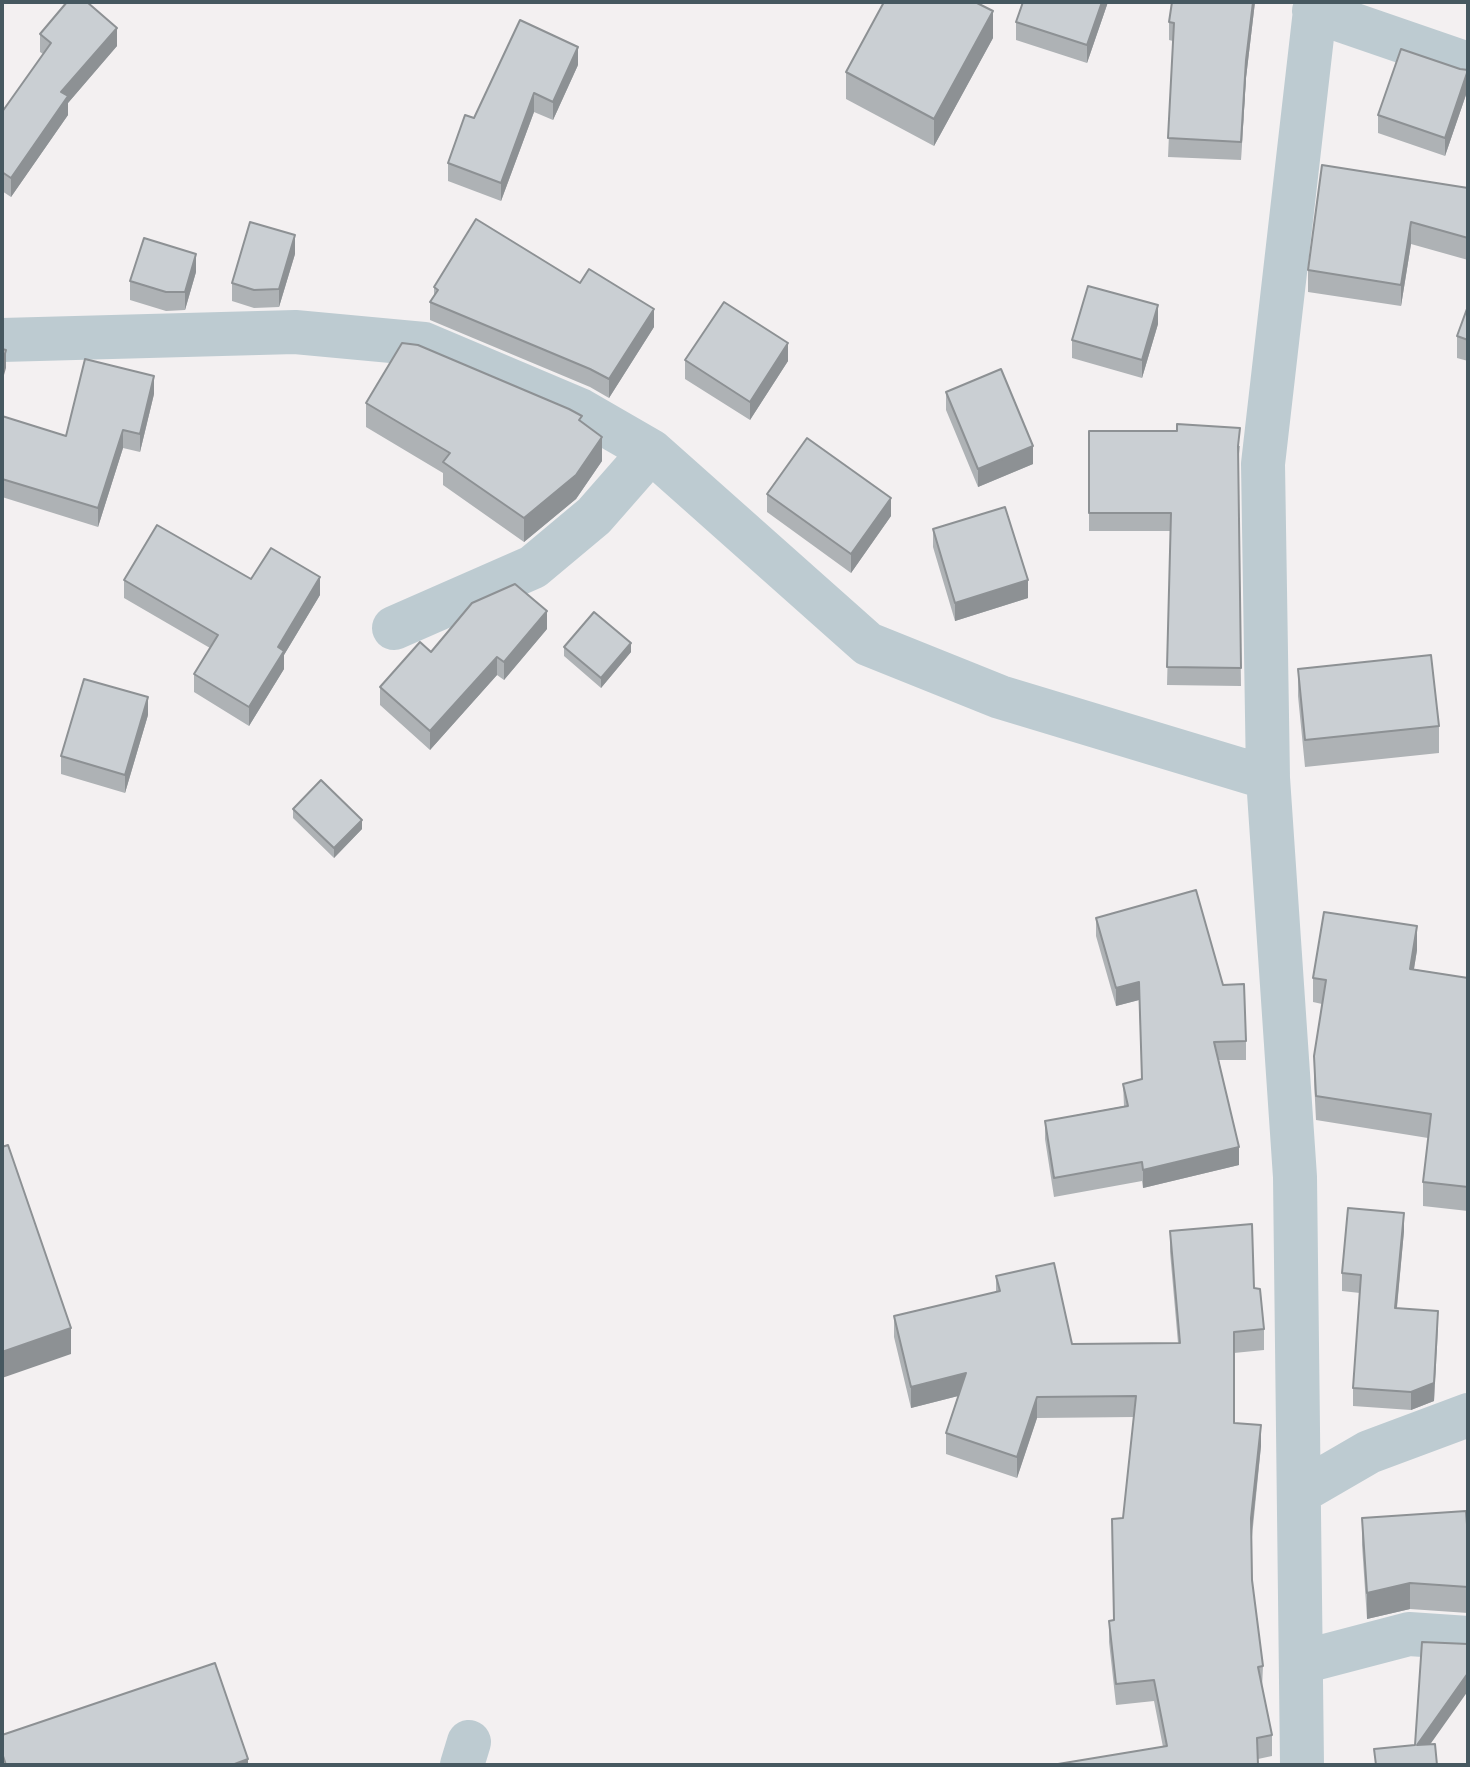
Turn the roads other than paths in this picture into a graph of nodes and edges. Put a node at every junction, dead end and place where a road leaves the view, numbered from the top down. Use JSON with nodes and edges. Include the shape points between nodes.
{"nodes":[{"id":1,"x":1315,"y":6,"type":"edge"},
{"id":2,"x":1468,"y":64,"type":"edge"},
{"id":3,"x":2,"y":340,"type":"edge"},
{"id":4,"x":651,"y":451,"type":"junction"},
{"id":5,"x":394,"y":628,"type":"dead end"},
{"id":6,"x":1268,"y":778,"type":"junction"},
{"id":7,"x":1468,"y":1415,"type":"edge"},
{"id":8,"x":1300,"y":1492,"type":"junction"},
{"id":9,"x":1468,"y":1638,"type":"edge"},
{"id":10,"x":1302,"y":1662,"type":"junction"},
{"id":11,"x":1302,"y":1765,"type":"edge"}],
"edges":[{"from":1,"to":2,"type":"street"},
{"from":1,"to":6,"type":"street","via":[[1263,464]]},
{"from":3,"to":4,"type":"street","via":[[295,332],[424,344],[580,410]]},
{"from":4,"to":5,"type":"street","via":[[594,516],[533,567]]},
{"from":4,"to":6,"type":"street","via":[[868,644],[1000,697]]},
{"from":6,"to":8,"type":"street","via":[[1295,1177]]},
{"from":7,"to":8,"type":"street","via":[[1369,1452]]},
{"from":8,"to":10,"type":"street"},
{"from":9,"to":10,"type":"street","via":[[1409,1634]]},
{"from":10,"to":11,"type":"street"}]}
